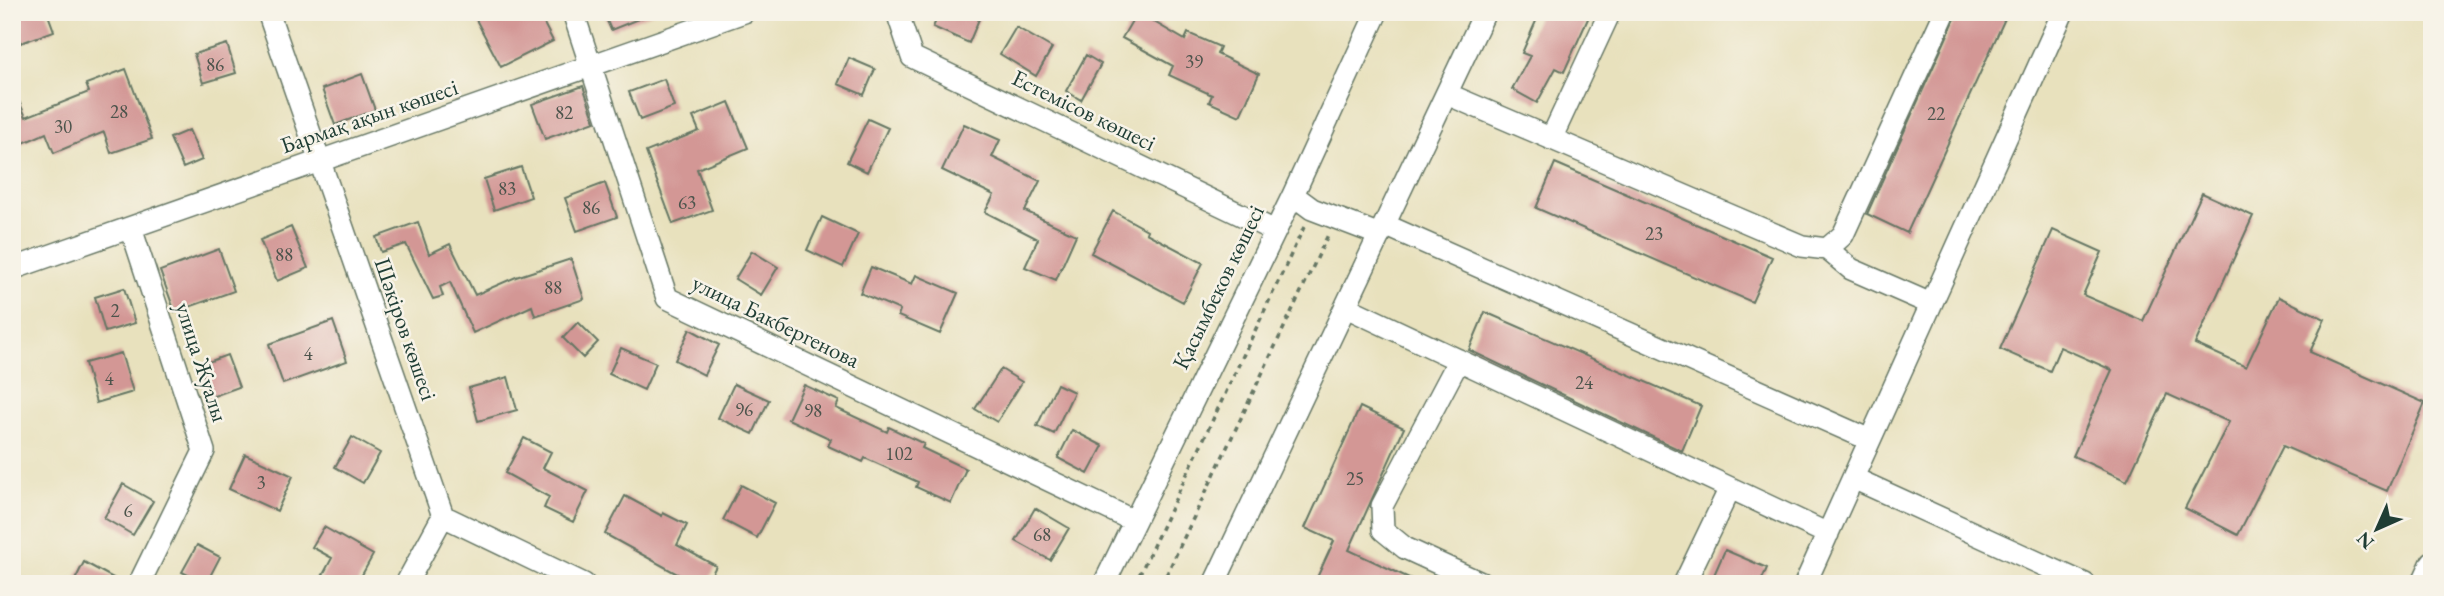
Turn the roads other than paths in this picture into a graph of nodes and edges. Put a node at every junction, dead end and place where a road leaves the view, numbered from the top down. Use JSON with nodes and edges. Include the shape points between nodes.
{"nodes":[{"id":1,"x":268,"y":12,"type":"edge"},
{"id":2,"x":573,"y":12,"type":"edge"},
{"id":3,"x":744,"y":12,"type":"edge"},
{"id":4,"x":897,"y":12,"type":"edge"},
{"id":5,"x":1377,"y":12,"type":"edge"},
{"id":6,"x":1485,"y":12,"type":"edge"},
{"id":7,"x":1610,"y":12,"type":"edge"},
{"id":8,"x":1945,"y":12,"type":"edge"},
{"id":9,"x":2063,"y":12,"type":"edge"},
{"id":10,"x":591,"y":66,"type":"junction"},
{"id":11,"x":1447,"y":94,"type":"junction"},
{"id":12,"x":1551,"y":139,"type":"junction"},
{"id":13,"x":320,"y":162,"type":"junction"},
{"id":14,"x":1293,"y":195,"type":"junction"},
{"id":15,"x":131,"y":228,"type":"junction"},
{"id":16,"x":1383,"y":230,"type":"junction"},
{"id":17,"x":1275,"y":231,"type":"junction"},
{"id":18,"x":1827,"y":249,"type":"junction"},
{"id":19,"x":12,"y":269,"type":"edge"},
{"id":20,"x":1931,"y":304,"type":"junction"},
{"id":21,"x":1346,"y":307,"type":"junction"},
{"id":22,"x":1459,"y":360,"type":"junction"},
{"id":23,"x":1870,"y":440,"type":"junction"},
{"id":24,"x":1853,"y":478,"type":"junction"},
{"id":25,"x":1730,"y":488,"type":"junction"},
{"id":26,"x":443,"y":516,"type":"junction"},
{"id":27,"x":1134,"y":521,"type":"junction"},
{"id":28,"x":1828,"y":534,"type":"junction"},
{"id":29,"x":2432,"y":562,"type":"edge"},
{"id":30,"x":1471,"y":581,"type":"edge"},
{"id":31,"x":1814,"y":581,"type":"edge"},
{"id":32,"x":139,"y":584,"type":"edge"},
{"id":33,"x":406,"y":584,"type":"edge"},
{"id":34,"x":584,"y":584,"type":"edge"},
{"id":35,"x":1104,"y":584,"type":"edge"},
{"id":36,"x":1214,"y":584,"type":"edge"},
{"id":37,"x":1684,"y":584,"type":"edge"},
{"id":38,"x":2085,"y":584,"type":"edge"},
{"id":39,"x":2422,"y":584,"type":"edge"}],
"edges":[{"from":1,"to":13,"type":"street","name":"Шәкіров көшесі"},
{"from":2,"to":10,"type":"street","name":"улица Бакбергенова"},
{"from":3,"to":10,"type":"street","name":"Бармақ ақын көшесі"},
{"from":4,"to":17,"type":"street","name":"Естемісов көшесі","via":[[912,57]]},
{"from":5,"to":14,"type":"street","name":"Қасымбеков көшесі"},
{"from":6,"to":11,"type":"street"},
{"from":7,"to":12,"type":"street"},
{"from":8,"to":18,"type":"street","via":[[1843,235]]},
{"from":9,"to":20,"type":"street"},
{"from":10,"to":13,"type":"street","name":"Бармақ ақын көшесі"},
{"from":10,"to":27,"type":"street","name":"улица Бакбергенова","via":[[667,298]]},
{"from":11,"to":12,"type":"street"},
{"from":11,"to":16,"type":"street"},
{"from":12,"to":18,"type":"street","via":[[1802,246]]},
{"from":13,"to":15,"type":"street","name":"Бармақ ақын көшесі"},
{"from":13,"to":26,"type":"street","name":"Шәкіров көшесі"},
{"from":14,"to":16,"type":"street","via":[[1335,218]]},
{"from":14,"to":17,"type":"street","name":"Қасымбеков көшесі"},
{"from":15,"to":19,"type":"street","name":"Бармақ ақын көшесі"},
{"from":15,"to":32,"type":"street","name":"улица Жуалы","via":[[204,451]]},
{"from":16,"to":21,"type":"street"},
{"from":16,"to":23,"type":"street"},
{"from":17,"to":27,"type":"street","name":"Қасымбеков көшесі"},
{"from":18,"to":20,"type":"street","via":[[1851,269]]},
{"from":20,"to":23,"type":"street"},
{"from":21,"to":22,"type":"street"},
{"from":21,"to":36,"type":"street"},
{"from":22,"to":25,"type":"street"},
{"from":22,"to":30,"type":"street","via":[[1382,506],[1383,530],[1405,548]]},
{"from":23,"to":24,"type":"street"},
{"from":24,"to":28,"type":"street"},
{"from":24,"to":38,"type":"street"},
{"from":25,"to":28,"type":"street"},
{"from":25,"to":37,"type":"street"},
{"from":26,"to":33,"type":"street"},
{"from":26,"to":34,"type":"street"},
{"from":27,"to":35,"type":"street","name":"Қасымбеков көшесі"},
{"from":28,"to":31,"type":"street"},
{"from":29,"to":39,"type":"street"}]}
